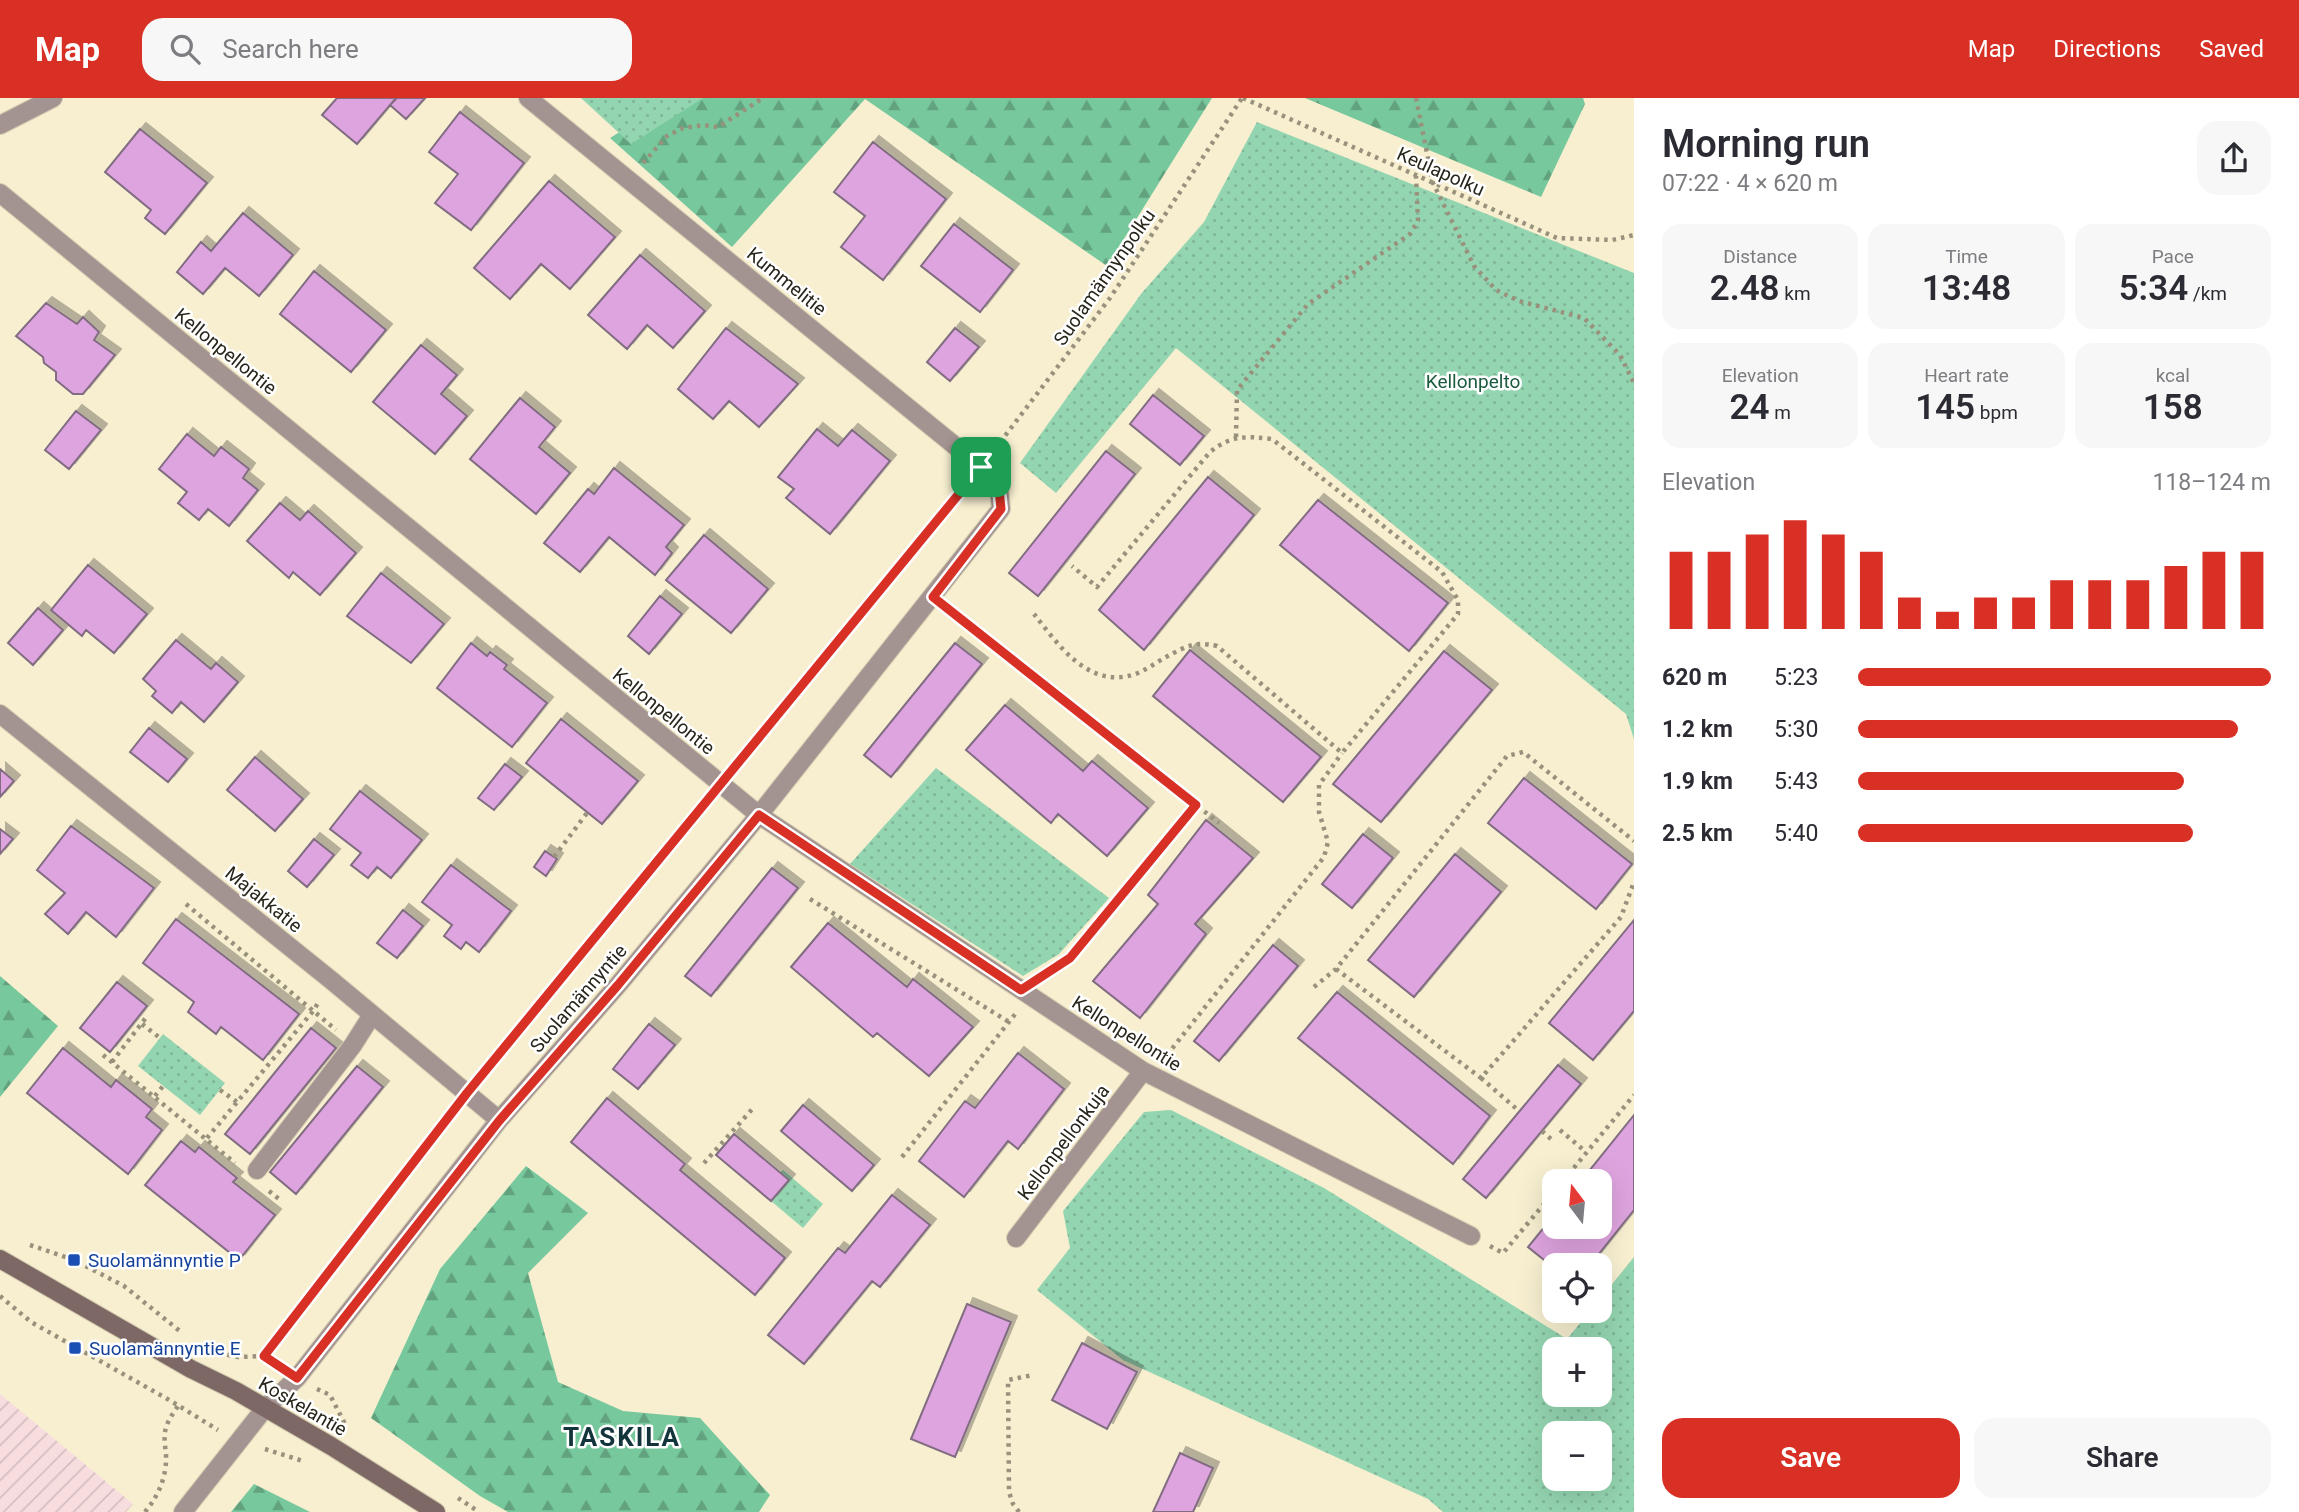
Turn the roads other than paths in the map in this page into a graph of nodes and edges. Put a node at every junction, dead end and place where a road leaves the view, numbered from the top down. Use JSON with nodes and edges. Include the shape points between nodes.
{"nodes":[{"id":1,"x":53,"y":98,"type":"edge"},
{"id":2,"x":528,"y":98,"type":"edge"},
{"id":3,"x":0,"y":125,"type":"edge"},
{"id":4,"x":0,"y":193,"type":"edge"},
{"id":5,"x":1001,"y":509,"type":"joint"},
{"id":6,"x":0,"y":714,"type":"edge"},
{"id":7,"x":759,"y":815,"type":"junction"},
{"id":8,"x":372,"y":1015,"type":"junction"},
{"id":9,"x":1146,"y":1073,"type":"junction"},
{"id":10,"x":499,"y":1121,"type":"junction"},
{"id":11,"x":254,"y":1174,"type":"road end"},
{"id":12,"x":1471,"y":1236,"type":"road end"},
{"id":13,"x":1016,"y":1238,"type":"dead end"},
{"id":14,"x":0,"y":1259,"type":"edge"},
{"id":15,"x":265,"y":1408,"type":"junction"},
{"id":16,"x":183,"y":1512,"type":"edge"},
{"id":17,"x":436,"y":1512,"type":"edge"}],
"edges":[{"from":1,"to":3,"type":"street"},
{"from":2,"to":5,"type":"street","name":"Kummelitie","via":[[981,467],[999,489]]},
{"from":4,"to":7,"type":"street","name":"Kellonpellontie"},
{"from":5,"to":7,"type":"street","name":"Suolamännyntie"},
{"from":6,"to":8,"type":"street","name":"Majakkatie"},
{"from":7,"to":9,"type":"street","name":"Kellonpellontie"},
{"from":7,"to":10,"type":"street","name":"Suolamännyntie"},
{"from":8,"to":10,"type":"street","name":"Majakkatie"},
{"from":8,"to":11,"type":"street"},
{"from":9,"to":12,"type":"street","name":"Kellonpellontie"},
{"from":9,"to":13,"type":"street","name":"Kellonpellonkuja"},
{"from":10,"to":15,"type":"street","name":"Suolamännyntie","via":[[297,1378]]},
{"from":14,"to":15,"type":"main road","name":"Koskelantie"},
{"from":15,"to":16,"type":"street","name":"Suolamännyntie"},
{"from":15,"to":17,"type":"main road","name":"Koskelantie"}]}
